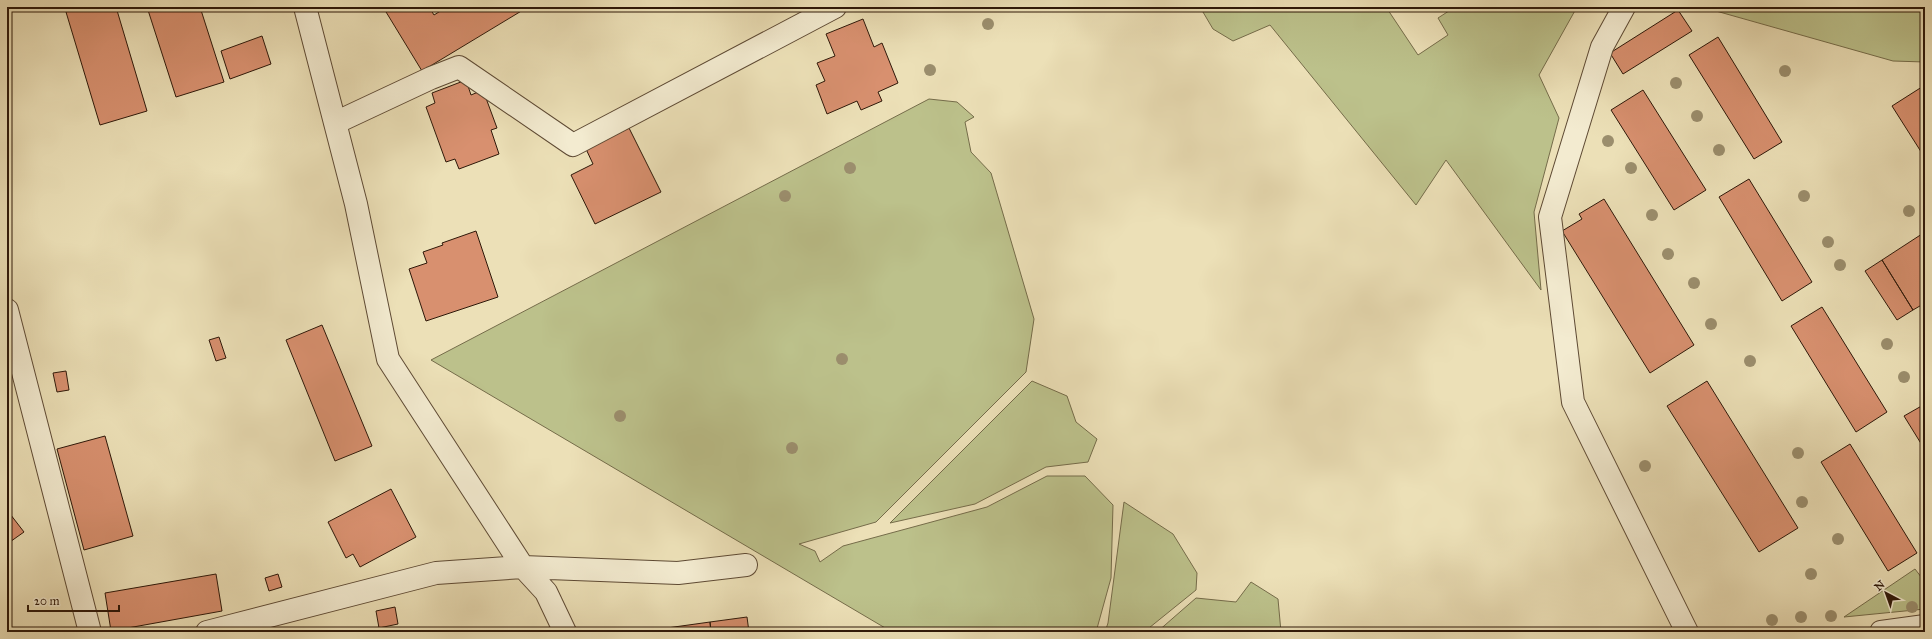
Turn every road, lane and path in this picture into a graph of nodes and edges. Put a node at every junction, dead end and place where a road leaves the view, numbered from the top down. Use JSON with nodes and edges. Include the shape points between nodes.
{"nodes":[{"id":1,"x":305,"y":7,"type":"edge"},
{"id":2,"x":835,"y":7,"type":"edge"},
{"id":3,"x":1624,"y":7,"type":"edge"},
{"id":4,"x":335,"y":123,"type":"junction"},
{"id":5,"x":7,"y":310,"type":"edge"},
{"id":6,"x":746,"y":565,"type":"dead end"},
{"id":7,"x":522,"y":567,"type":"junction"},
{"id":8,"x":1925,"y":626,"type":"edge"},
{"id":9,"x":90,"y":632,"type":"edge"},
{"id":10,"x":207,"y":632,"type":"edge"},
{"id":11,"x":565,"y":632,"type":"edge"},
{"id":12,"x":1686,"y":632,"type":"edge"},
{"id":13,"x":1881,"y":632,"type":"edge"}],
"edges":[{"from":1,"to":4,"type":"street"},
{"from":2,"to":4,"type":"street","via":[[573,145],[460,67]]},
{"from":3,"to":12,"type":"street","via":[[1602,47],[1550,217],[1573,402]]},
{"from":4,"to":7,"type":"street","via":[[356,204],[388,359]]},
{"from":5,"to":9,"type":"street"},
{"from":6,"to":7,"type":"street","via":[[678,573]]},
{"from":7,"to":10,"type":"street","via":[[436,573]]},
{"from":7,"to":11,"type":"street","via":[[546,592]]},
{"from":8,"to":13,"type":"street"}]}
